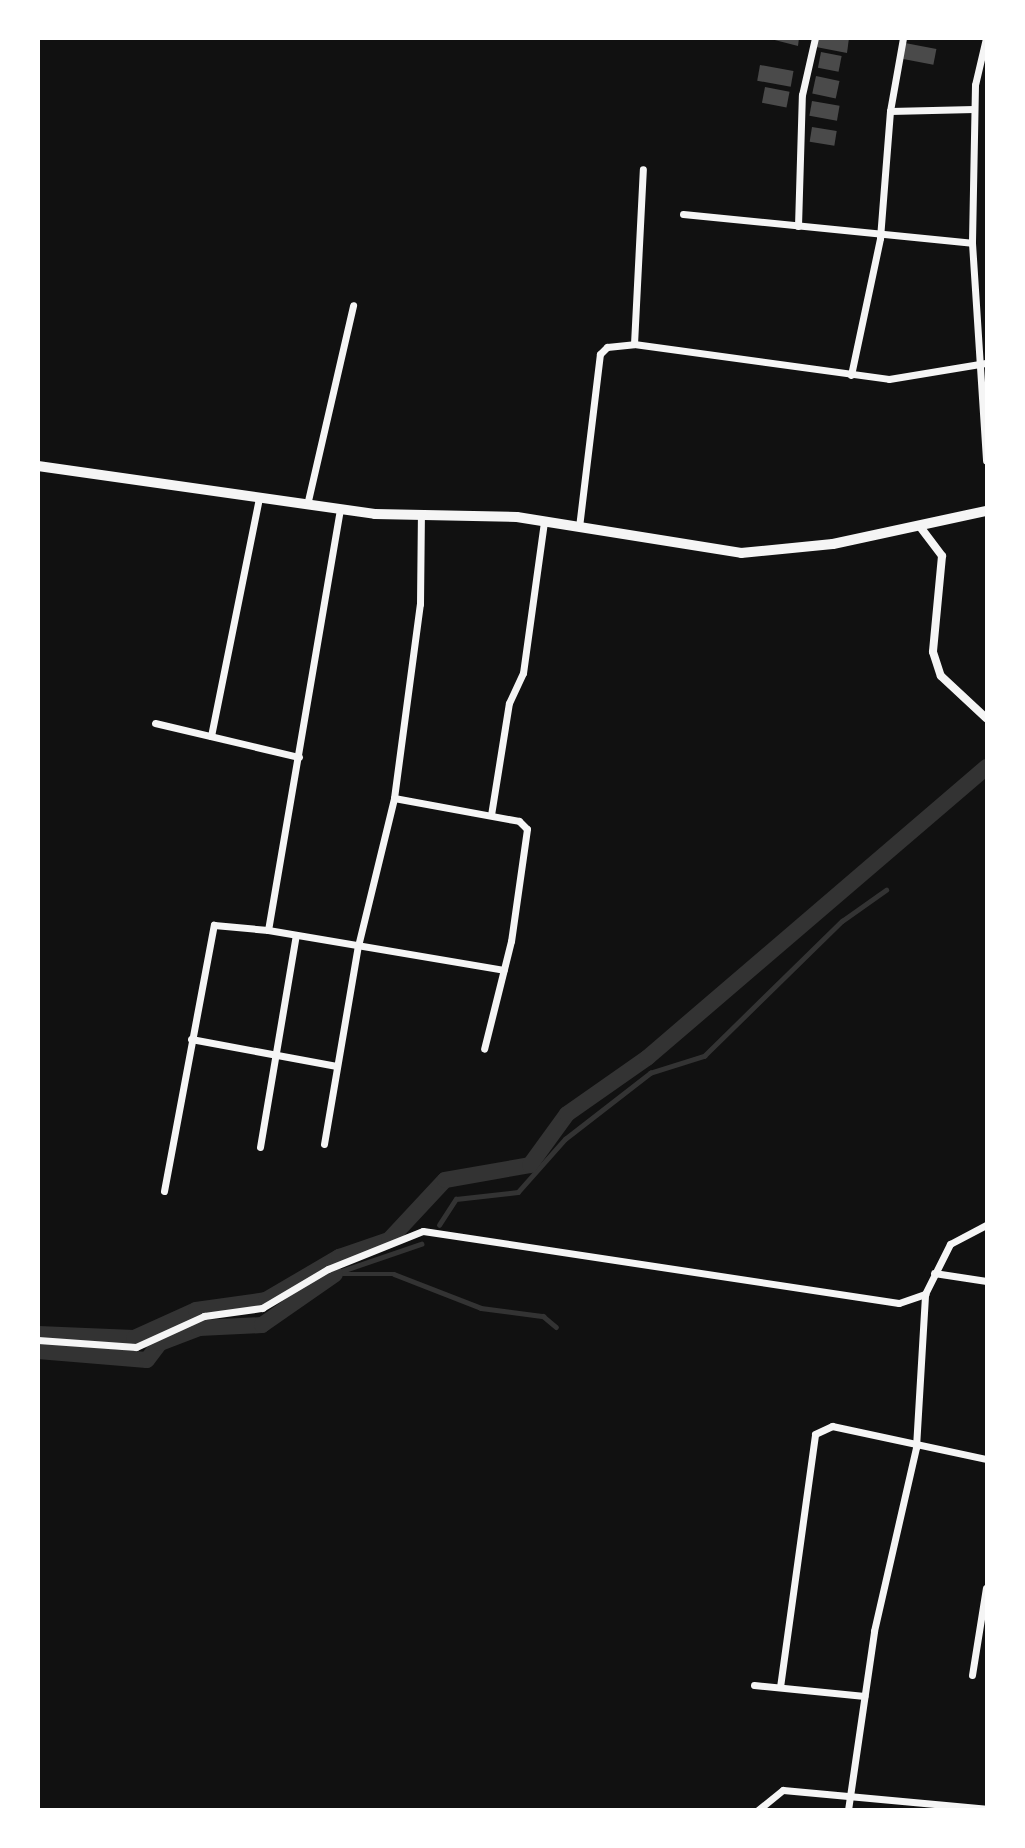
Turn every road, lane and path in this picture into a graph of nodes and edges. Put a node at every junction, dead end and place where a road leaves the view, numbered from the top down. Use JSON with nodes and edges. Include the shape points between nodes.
{"nodes":[{"id":1,"x":815,"y":38,"type":"edge"},
{"id":2,"x":903,"y":38,"type":"edge"},
{"id":3,"x":986,"y":38,"type":"edge"},
{"id":4,"x":974,"y":109,"type":"junction"},
{"id":5,"x":890,"y":111,"type":"junction"},
{"id":6,"x":643,"y":169,"type":"dead end"},
{"id":7,"x":682,"y":214,"type":"dead end"},
{"id":8,"x":798,"y":226,"type":"junction"},
{"id":9,"x":880,"y":238,"type":"junction"},
{"id":10,"x":972,"y":243,"type":"junction"},
{"id":11,"x":353,"y":305,"type":"dead end"},
{"id":12,"x":634,"y":344,"type":"junction"},
{"id":13,"x":983,"y":364,"type":"edge"},
{"id":14,"x":851,"y":375,"type":"junction"},
{"id":15,"x":986,"y":461,"type":"edge"},
{"id":16,"x":38,"y":466,"type":"edge"},
{"id":17,"x":259,"y":498,"type":"junction"},
{"id":18,"x":307,"y":505,"type":"junction"},
{"id":19,"x":340,"y":509,"type":"junction"},
{"id":20,"x":986,"y":511,"type":"edge"},
{"id":21,"x":421,"y":515,"type":"junction"},
{"id":22,"x":544,"y":522,"type":"junction"},
{"id":23,"x":579,"y":527,"type":"junction"},
{"id":24,"x":921,"y":528,"type":"junction"},
{"id":25,"x":986,"y":718,"type":"edge"},
{"id":26,"x":155,"y":723,"type":"dead end"},
{"id":27,"x":211,"y":736,"type":"junction"},
{"id":28,"x":299,"y":757,"type":"junction"},
{"id":29,"x":394,"y":798,"type":"junction"},
{"id":30,"x":491,"y":815,"type":"junction"},
{"id":31,"x":268,"y":930,"type":"junction"},
{"id":32,"x":296,"y":935,"type":"junction"},
{"id":33,"x":358,"y":946,"type":"junction"},
{"id":34,"x":504,"y":970,"type":"junction"},
{"id":35,"x":191,"y":1039,"type":"junction"},
{"id":36,"x":484,"y":1049,"type":"dead end"},
{"id":37,"x":275,"y":1055,"type":"junction"},
{"id":38,"x":337,"y":1066,"type":"junction"},
{"id":39,"x":324,"y":1144,"type":"dead end"},
{"id":40,"x":260,"y":1147,"type":"dead end"},
{"id":41,"x":164,"y":1191,"type":"dead end"},
{"id":42,"x":986,"y":1225,"type":"edge"},
{"id":43,"x":934,"y":1273,"type":"junction"},
{"id":44,"x":986,"y":1281,"type":"edge"},
{"id":45,"x":925,"y":1294,"type":"junction"},
{"id":46,"x":38,"y":1340,"type":"edge"},
{"id":47,"x":916,"y":1447,"type":"junction"},
{"id":48,"x":986,"y":1459,"type":"edge"},
{"id":49,"x":986,"y":1588,"type":"edge"},
{"id":50,"x":972,"y":1675,"type":"dead end"},
{"id":51,"x":754,"y":1685,"type":"dead end"},
{"id":52,"x":780,"y":1687,"type":"junction"},
{"id":53,"x":864,"y":1696,"type":"junction"},
{"id":54,"x":850,"y":1794,"type":"junction"},
{"id":55,"x":930,"y":1806,"type":"edge"},
{"id":56,"x":986,"y":1809,"type":"edge"},
{"id":57,"x":758,"y":1810,"type":"edge"},
{"id":58,"x":848,"y":1810,"type":"edge"}],
"edges":[{"from":1,"to":8,"type":"street","via":[[802,95]]},
{"from":2,"to":5,"type":"street"},
{"from":3,"to":4,"type":"street"},
{"from":4,"to":5,"type":"street"},
{"from":4,"to":10,"type":"street"},
{"from":5,"to":9,"type":"street"},
{"from":6,"to":12,"type":"street"},
{"from":7,"to":8,"type":"street"},
{"from":8,"to":9,"type":"street"},
{"from":9,"to":10,"type":"street"},
{"from":9,"to":14,"type":"street"},
{"from":10,"to":13,"type":"street"},
{"from":11,"to":18,"type":"street"},
{"from":12,"to":14,"type":"street"},
{"from":12,"to":23,"type":"street","via":[[607,346],[600,354]]},
{"from":13,"to":14,"type":"street","via":[[889,379]]},
{"from":13,"to":15,"type":"street"},
{"from":16,"to":17,"type":"main road"},
{"from":17,"to":18,"type":"main road"},
{"from":17,"to":27,"type":"street"},
{"from":18,"to":19,"type":"main road"},
{"from":19,"to":21,"type":"main road"},
{"from":19,"to":28,"type":"street"},
{"from":20,"to":24,"type":"main road"},
{"from":21,"to":22,"type":"main road"},
{"from":21,"to":29,"type":"street","via":[[420,604]]},
{"from":22,"to":23,"type":"main road"},
{"from":22,"to":30,"type":"street","via":[[523,673],[509,703]]},
{"from":23,"to":24,"type":"main road","via":[[741,552]]},
{"from":24,"to":25,"type":"street","via":[[942,556],[933,653],[941,676]]},
{"from":26,"to":27,"type":"street"},
{"from":27,"to":28,"type":"street"},
{"from":28,"to":31,"type":"street"},
{"from":29,"to":30,"type":"street"},
{"from":29,"to":33,"type":"street"},
{"from":30,"to":34,"type":"street","via":[[519,821],[528,847]]},
{"from":31,"to":32,"type":"street"},
{"from":31,"to":35,"type":"street","via":[[214,925]]},
{"from":32,"to":33,"type":"street"},
{"from":32,"to":37,"type":"street"},
{"from":33,"to":34,"type":"street"},
{"from":33,"to":38,"type":"street"},
{"from":34,"to":36,"type":"street"},
{"from":35,"to":37,"type":"street"},
{"from":35,"to":41,"type":"street"},
{"from":37,"to":38,"type":"street"},
{"from":37,"to":40,"type":"street"},
{"from":38,"to":39,"type":"street"},
{"from":42,"to":43,"type":"street","via":[[950,1244]]},
{"from":43,"to":44,"type":"street"},
{"from":43,"to":45,"type":"street"},
{"from":45,"to":46,"type":"street","via":[[899,1303],[423,1231],[328,1269],[262,1308],[204,1316],[136,1347]]},
{"from":45,"to":47,"type":"street"},
{"from":47,"to":48,"type":"street"},
{"from":47,"to":52,"type":"street","via":[[832,1426],[815,1434]]},
{"from":47,"to":53,"type":"street"},
{"from":49,"to":50,"type":"street"},
{"from":51,"to":52,"type":"street"},
{"from":52,"to":53,"type":"street"},
{"from":53,"to":54,"type":"street"},
{"from":54,"to":55,"type":"street"},
{"from":54,"to":57,"type":"street","via":[[783,1790]]},
{"from":54,"to":58,"type":"street"},
{"from":55,"to":56,"type":"street"}]}
